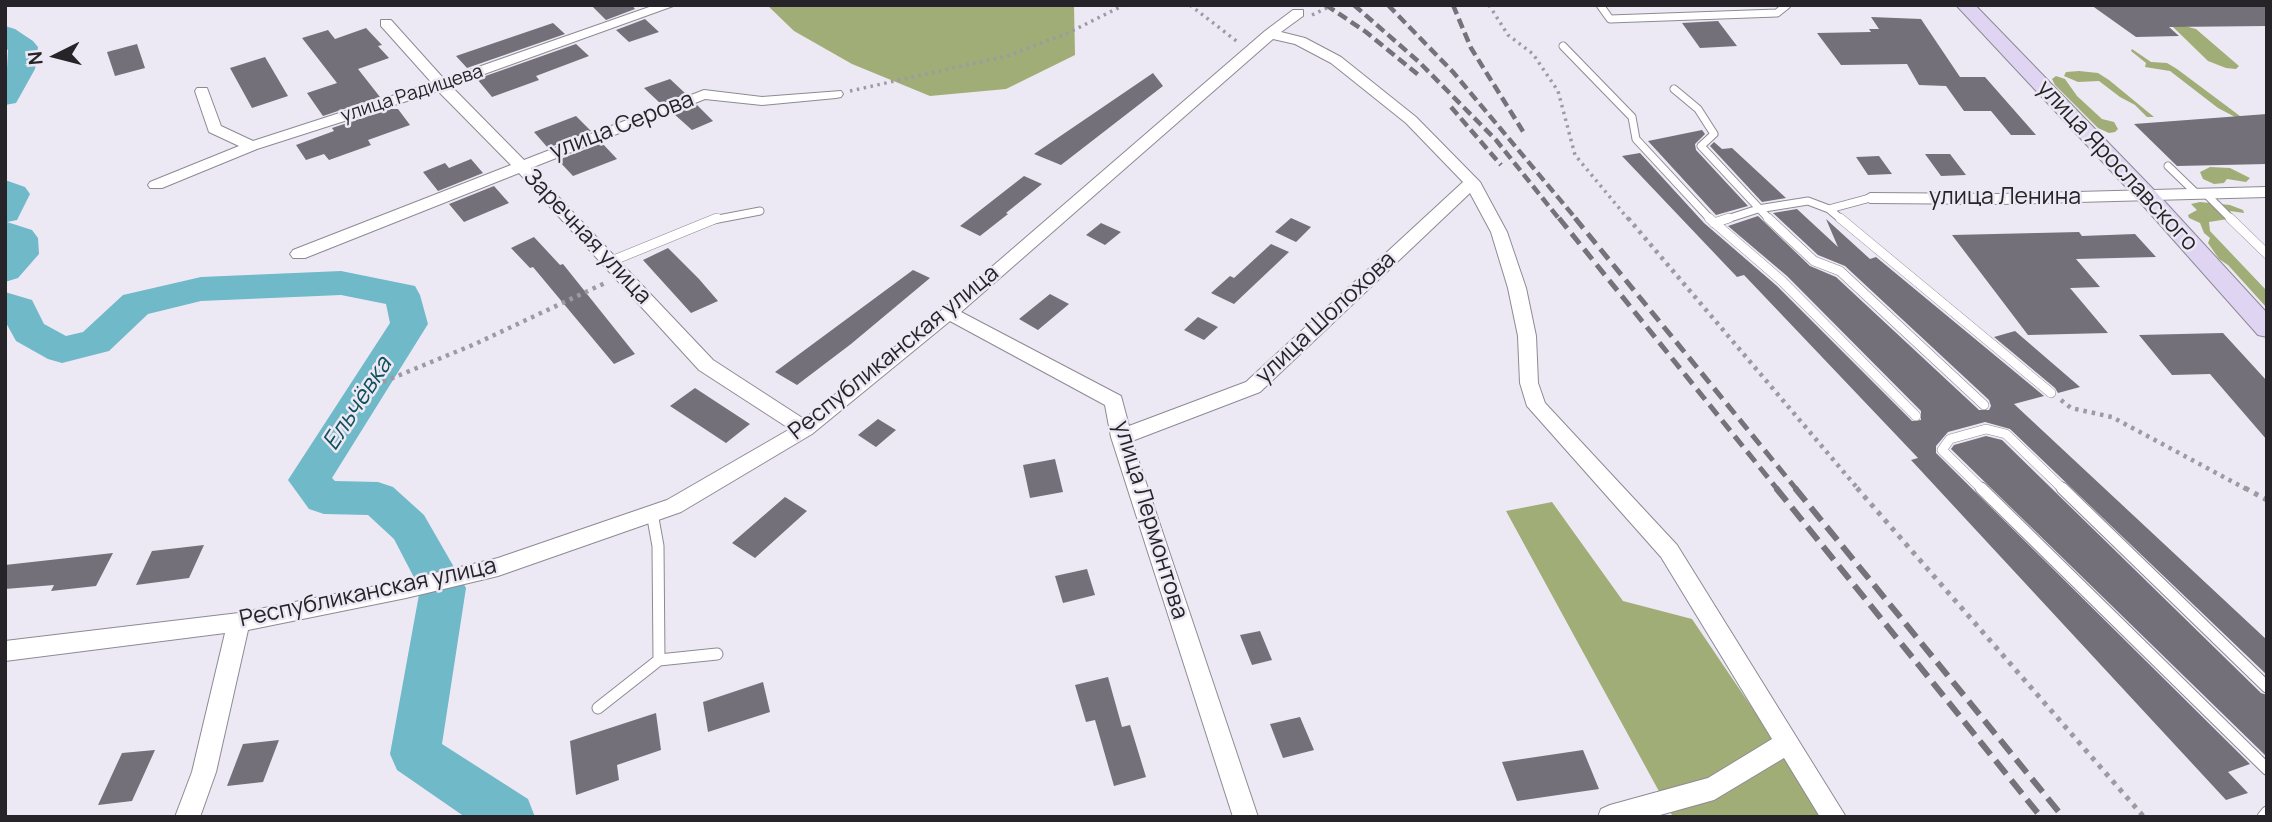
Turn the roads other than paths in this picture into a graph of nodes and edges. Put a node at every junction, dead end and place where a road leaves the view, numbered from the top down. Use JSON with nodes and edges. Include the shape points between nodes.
{"nodes":[{"id":1,"x":669,"y":5,"type":"edge"},
{"id":2,"x":1600,"y":5,"type":"edge"},
{"id":3,"x":1787,"y":5,"type":"edge"},
{"id":4,"x":1965,"y":5,"type":"edge"},
{"id":5,"x":1298,"y":13,"type":"dead end"},
{"id":6,"x":386,"y":23,"type":"dead end"},
{"id":7,"x":1270,"y":34,"type":"junction"},
{"id":8,"x":1563,"y":46,"type":"dead end"},
{"id":9,"x":441,"y":85,"type":"junction"},
{"id":10,"x":1674,"y":89,"type":"dead end"},
{"id":11,"x":202,"y":91,"type":"dead end"},
{"id":12,"x":836,"y":94,"type":"road end"},
{"id":13,"x":252,"y":146,"type":"junction"},
{"id":14,"x":521,"y":166,"type":"junction"},
{"id":15,"x":2168,"y":166,"type":"dead end"},
{"id":16,"x":1472,"y":181,"type":"junction"},
{"id":17,"x":156,"y":185,"type":"dead end"},
{"id":18,"x":2267,"y":192,"type":"edge"},
{"id":19,"x":2202,"y":194,"type":"junction"},
{"id":20,"x":2147,"y":196,"type":"junction"},
{"id":21,"x":1870,"y":198,"type":"joint"},
{"id":22,"x":1829,"y":208,"type":"junction"},
{"id":23,"x":1758,"y":209,"type":"junction"},
{"id":24,"x":760,"y":211,"type":"dead end"},
{"id":25,"x":1714,"y":223,"type":"junction"},
{"id":26,"x":299,"y":254,"type":"dead end"},
{"id":27,"x":2267,"y":254,"type":"edge"},
{"id":28,"x":609,"y":262,"type":"junction"},
{"id":29,"x":949,"y":313,"type":"junction"},
{"id":30,"x":2267,"y":329,"type":"edge"},
{"id":31,"x":2052,"y":393,"type":"road end"},
{"id":32,"x":1984,"y":405,"type":"dead end"},
{"id":33,"x":1916,"y":416,"type":"dead end"},
{"id":34,"x":805,"y":429,"type":"junction"},
{"id":35,"x":1121,"y":437,"type":"junction"},
{"id":36,"x":652,"y":513,"type":"junction"},
{"id":37,"x":239,"y":622,"type":"junction"},
{"id":38,"x":5,"y":651,"type":"edge"},
{"id":39,"x":717,"y":654,"type":"dead end"},
{"id":40,"x":659,"y":660,"type":"junction"},
{"id":41,"x":2267,"y":687,"type":"edge"},
{"id":42,"x":598,"y":708,"type":"dead end"},
{"id":43,"x":1787,"y":743,"type":"junction"},
{"id":44,"x":2267,"y":769,"type":"edge"},
{"id":45,"x":2267,"y":812,"type":"edge"},
{"id":46,"x":187,"y":817,"type":"edge"},
{"id":47,"x":1246,"y":817,"type":"edge"},
{"id":48,"x":1610,"y":817,"type":"edge"},
{"id":49,"x":1833,"y":817,"type":"edge"},
{"id":50,"x":2263,"y":817,"type":"edge"}],
"edges":[{"from":1,"to":9,"type":"street","name":"улица Радищева"},
{"from":2,"to":3,"type":"lane","via":[[1610,19],[1777,13]]},
{"from":4,"to":20,"type":"street","name":"улица Ярославского"},
{"from":5,"to":7,"type":"street","name":"Республиканская улица"},
{"from":6,"to":9,"type":"street","name":"Заречная улица"},
{"from":7,"to":16,"type":"street","via":[[1300,41],[1336,60],[1411,120]]},
{"from":7,"to":29,"type":"street","name":"Республиканская улица"},
{"from":8,"to":25,"type":"lane","via":[[1632,117],[1636,139]]},
{"from":9,"to":13,"type":"street","name":"улица Радищева"},
{"from":9,"to":14,"type":"street","name":"Заречная улица"},
{"from":10,"to":23,"type":"lane","via":[[1698,109],[1714,134],[1701,146]]},
{"from":11,"to":13,"type":"street","via":[[214,129]]},
{"from":12,"to":14,"type":"street","name":"улица Серова","via":[[762,101],[704,94]]},
{"from":13,"to":17,"type":"street","name":"улица Радищева"},
{"from":14,"to":26,"type":"street","name":"улица Серова"},
{"from":14,"to":28,"type":"street","name":"Заречная улица"},
{"from":15,"to":19,"type":"lane"},
{"from":16,"to":35,"type":"street","name":"улица Шолохова","via":[[1253,387]]},
{"from":16,"to":43,"type":"street","via":[[1499,232],[1517,288],[1527,336],[1529,383],[1537,406],[1670,551]]},
{"from":18,"to":19,"type":"street","name":"улица Ленина"},
{"from":19,"to":20,"type":"street","name":"улица Ленина"},
{"from":19,"to":27,"type":"lane"},
{"from":20,"to":21,"type":"street","name":"улица Ленина"},
{"from":20,"to":30,"type":"street","name":"улица Ярославского"},
{"from":21,"to":22,"type":"lane"},
{"from":22,"to":23,"type":"lane","via":[[1808,201]]},
{"from":22,"to":31,"type":"lane"},
{"from":23,"to":25,"type":"lane"},
{"from":23,"to":32,"type":"lane","via":[[1814,261],[1840,271]]},
{"from":24,"to":28,"type":"lane","via":[[720,217]]},
{"from":25,"to":33,"type":"lane","via":[[1782,281]]},
{"from":28,"to":34,"type":"street","name":"Заречная улица","via":[[706,365]]},
{"from":29,"to":34,"type":"street","name":"Республиканская улица"},
{"from":29,"to":35,"type":"street","name":"улица Лермонтова","via":[[1114,401]]},
{"from":34,"to":36,"type":"street","name":"Республиканская улица","via":[[674,506]]},
{"from":35,"to":47,"type":"street","name":"улица Лермонтова"},
{"from":36,"to":37,"type":"street","name":"Республиканская улица","via":[[498,567]]},
{"from":36,"to":40,"type":"lane","via":[[658,546]]},
{"from":37,"to":38,"type":"street","name":"Республиканская улица"},
{"from":37,"to":46,"type":"street","via":[[204,772]]},
{"from":39,"to":40,"type":"lane"},
{"from":40,"to":42,"type":"lane"},
{"from":41,"to":44,"type":"lane","via":[[2006,434],[1986,429],[1950,439],[1942,450]]},
{"from":43,"to":48,"type":"street","via":[[1714,788]]},
{"from":43,"to":49,"type":"street"},
{"from":45,"to":50,"type":"lane"}]}
